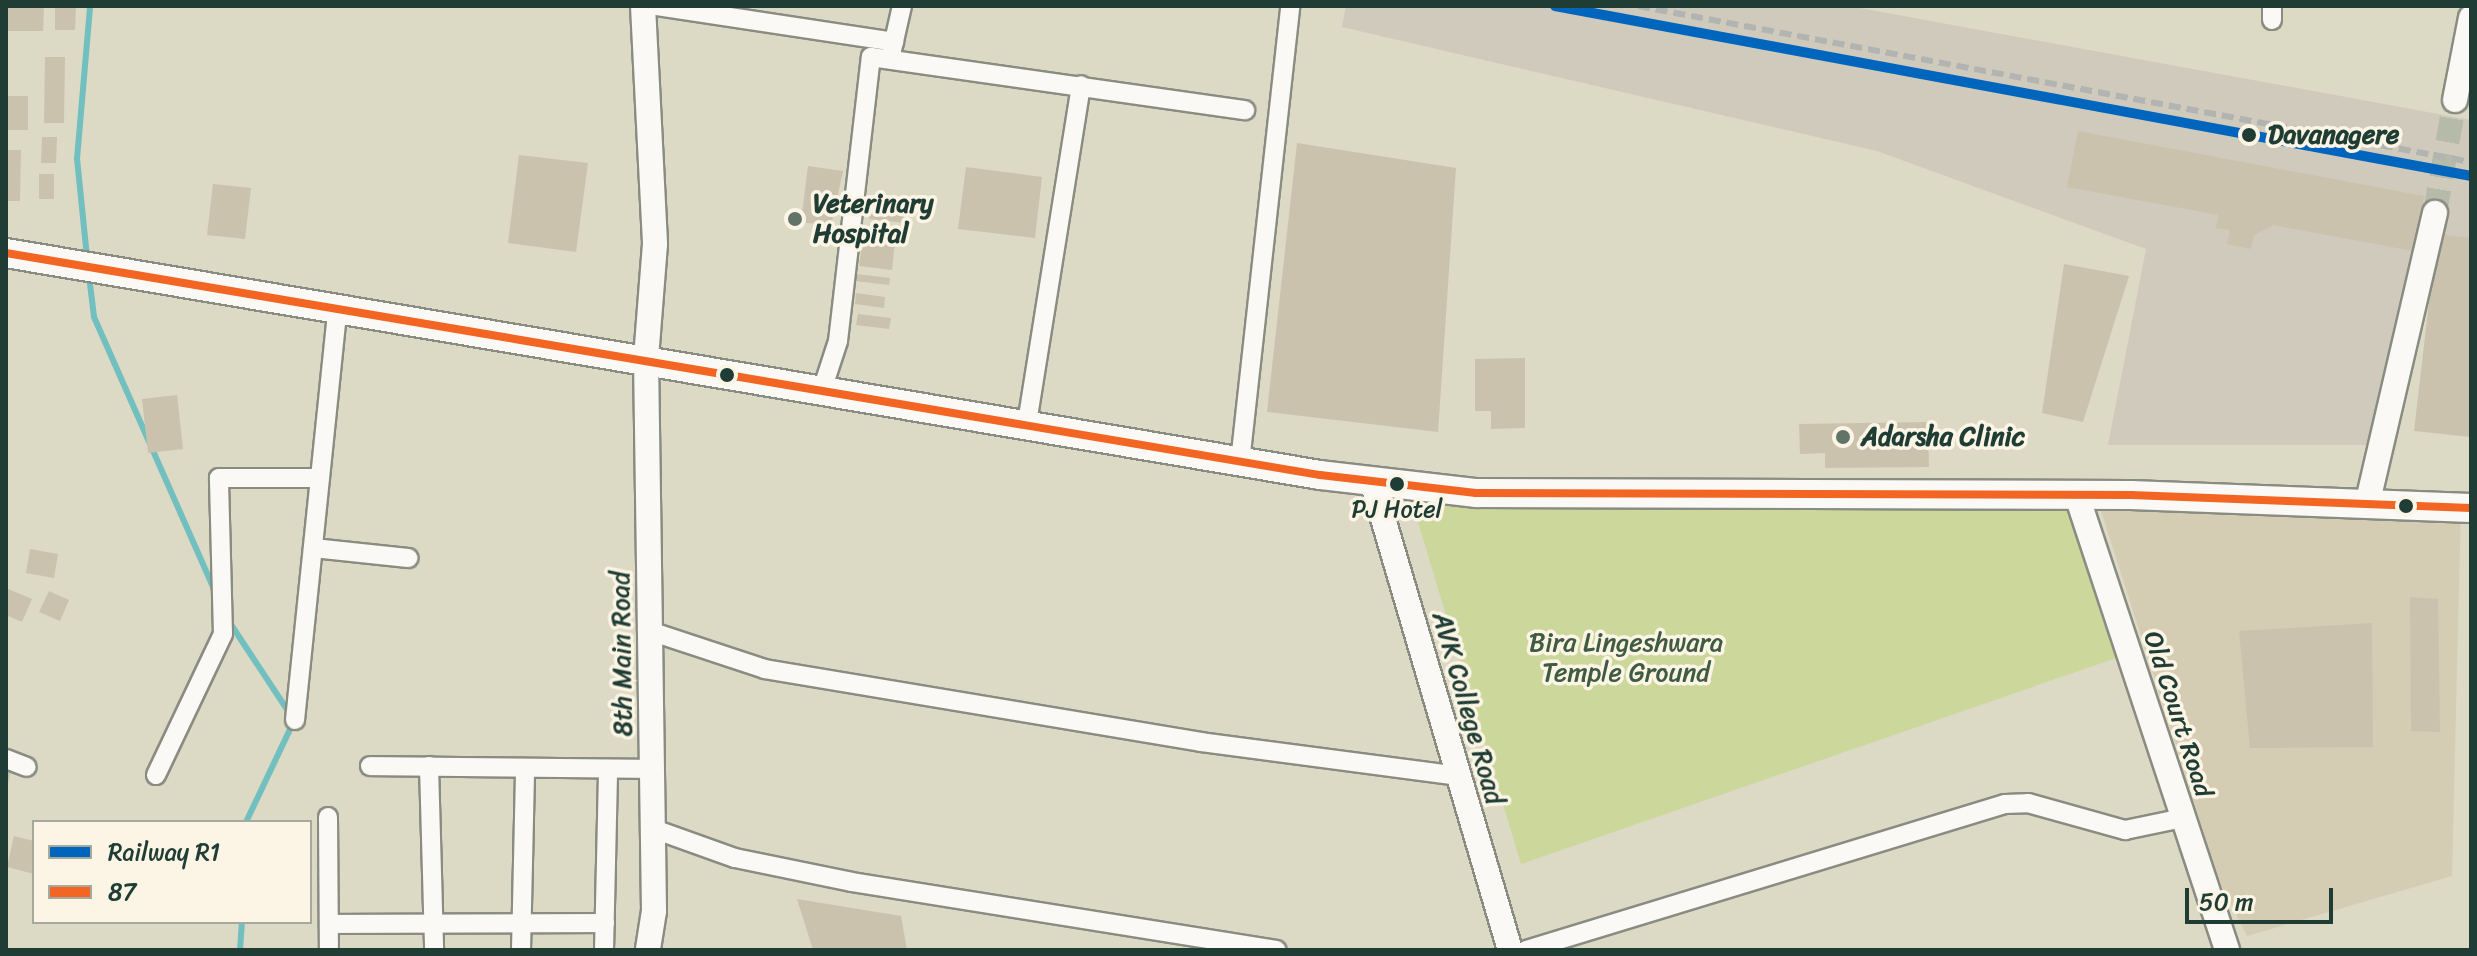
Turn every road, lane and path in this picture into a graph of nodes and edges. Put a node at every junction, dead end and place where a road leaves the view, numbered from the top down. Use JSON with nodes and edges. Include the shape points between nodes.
{"nodes":[{"id":1,"x":643,"y":6,"type":"edge"},
{"id":2,"x":657,"y":6,"type":"edge"},
{"id":3,"x":902,"y":6,"type":"edge"},
{"id":4,"x":1290,"y":6,"type":"edge"},
{"id":5,"x":2471,"y":18,"type":"edge"},
{"id":6,"x":892,"y":51,"type":"junction"},
{"id":7,"x":1081,"y":85,"type":"junction"},
{"id":8,"x":2464,"y":97,"type":"tunnel mouth"},
{"id":9,"x":1245,"y":110,"type":"dead end"},
{"id":10,"x":2439,"y":215,"type":"tunnel mouth"},
{"id":11,"x":6,"y":253,"type":"edge"},
{"id":12,"x":338,"y":307,"type":"junction"},
{"id":13,"x":646,"y":358,"type":"junction"},
{"id":14,"x":823,"y":387,"type":"junction"},
{"id":15,"x":1027,"y":423,"type":"junction"},
{"id":16,"x":1240,"y":462,"type":"junction"},
{"id":17,"x":320,"y":478,"type":"junction"},
{"id":18,"x":1372,"y":481,"type":"junction"},
{"id":19,"x":2077,"y":496,"type":"junction"},
{"id":20,"x":2371,"y":506,"type":"junction"},
{"id":21,"x":2471,"y":508,"type":"edge"},
{"id":22,"x":313,"y":548,"type":"junction"},
{"id":23,"x":408,"y":558,"type":"dead end"},
{"id":24,"x":647,"y":630,"type":"junction"},
{"id":25,"x":295,"y":720,"type":"dead end"},
{"id":26,"x":6,"y":759,"type":"edge"},
{"id":27,"x":370,"y":766,"type":"dead end"},
{"id":28,"x":429,"y":766,"type":"junction"},
{"id":29,"x":27,"y":767,"type":"dead end"},
{"id":30,"x":525,"y":768,"type":"junction"},
{"id":31,"x":608,"y":769,"type":"junction"},
{"id":32,"x":651,"y":769,"type":"junction"},
{"id":33,"x":156,"y":775,"type":"dead end"},
{"id":34,"x":1458,"y":776,"type":"junction"},
{"id":35,"x":328,"y":817,"type":"dead end"},
{"id":36,"x":2183,"y":818,"type":"junction"},
{"id":37,"x":651,"y":828,"type":"junction"},
{"id":38,"x":654,"y":911,"type":"junction"},
{"id":39,"x":522,"y":923,"type":"junction"},
{"id":40,"x":605,"y":923,"type":"junction"},
{"id":41,"x":329,"y":924,"type":"junction"},
{"id":42,"x":434,"y":924,"type":"junction"},
{"id":43,"x":1240,"y":947,"type":"edge"},
{"id":44,"x":329,"y":950,"type":"edge"},
{"id":45,"x":434,"y":950,"type":"edge"},
{"id":46,"x":521,"y":950,"type":"edge"},
{"id":47,"x":604,"y":950,"type":"edge"},
{"id":48,"x":648,"y":950,"type":"edge"},
{"id":49,"x":661,"y":950,"type":"edge"},
{"id":50,"x":1277,"y":950,"type":"edge"},
{"id":51,"x":1510,"y":950,"type":"edge"},
{"id":52,"x":1526,"y":950,"type":"edge"},
{"id":53,"x":2227,"y":950,"type":"edge"}],
"edges":[{"from":1,"to":13,"type":"main road","name":"8th Main Road","via":[[655,244]]},
{"from":2,"to":6,"type":"street"},
{"from":3,"to":6,"type":"street"},
{"from":4,"to":16,"type":"street"},
{"from":5,"to":8,"type":"main road"},
{"from":6,"to":7,"type":"street"},
{"from":6,"to":14,"type":"street","via":[[871,57],[838,341]]},
{"from":7,"to":9,"type":"street"},
{"from":7,"to":15,"type":"street"},
{"from":10,"to":20,"type":"main road"},
{"from":11,"to":12,"type":"main road"},
{"from":12,"to":13,"type":"main road"},
{"from":12,"to":17,"type":"street"},
{"from":13,"to":14,"type":"main road"},
{"from":13,"to":24,"type":"main road","name":"8th Main Road","via":[[652,469]]},
{"from":14,"to":15,"type":"main road"},
{"from":15,"to":16,"type":"main road"},
{"from":16,"to":18,"type":"main road"},
{"from":17,"to":22,"type":"street"},
{"from":17,"to":33,"type":"street","via":[[219,478],[223,634]]},
{"from":18,"to":19,"type":"main road","via":[[1578,499]]},
{"from":18,"to":34,"type":"main road","name":"AVK College Road"},
{"from":19,"to":20,"type":"main road"},
{"from":19,"to":36,"type":"main road","name":"Old Court Road"},
{"from":20,"to":21,"type":"main road"},
{"from":22,"to":23,"type":"street"},
{"from":22,"to":25,"type":"street"},
{"from":24,"to":32,"type":"main road","name":"8th Main Road"},
{"from":24,"to":34,"type":"street","via":[[765,669],[1185,740]]},
{"from":26,"to":29,"type":"street"},
{"from":27,"to":28,"type":"street"},
{"from":28,"to":30,"type":"street"},
{"from":28,"to":42,"type":"street"},
{"from":30,"to":31,"type":"street"},
{"from":30,"to":39,"type":"street"},
{"from":31,"to":32,"type":"street"},
{"from":31,"to":40,"type":"street"},
{"from":32,"to":37,"type":"main road","name":"8th Main Road"},
{"from":34,"to":51,"type":"main road","name":"AVK College Road"},
{"from":35,"to":41,"type":"street"},
{"from":36,"to":52,"type":"street","via":[[2125,830],[2028,803],[2005,804]]},
{"from":36,"to":53,"type":"main road","name":"Old Court Road"},
{"from":37,"to":38,"type":"main road","name":"8th Main Road"},
{"from":37,"to":43,"type":"street","via":[[735,858],[852,882]]},
{"from":38,"to":48,"type":"main road","name":"8th Main Road"},
{"from":38,"to":49,"type":"street"},
{"from":39,"to":40,"type":"street"},
{"from":39,"to":42,"type":"street"},
{"from":39,"to":46,"type":"street"},
{"from":40,"to":47,"type":"street"},
{"from":41,"to":42,"type":"street"},
{"from":41,"to":44,"type":"street"},
{"from":42,"to":45,"type":"street"},
{"from":43,"to":50,"type":"street"}]}
